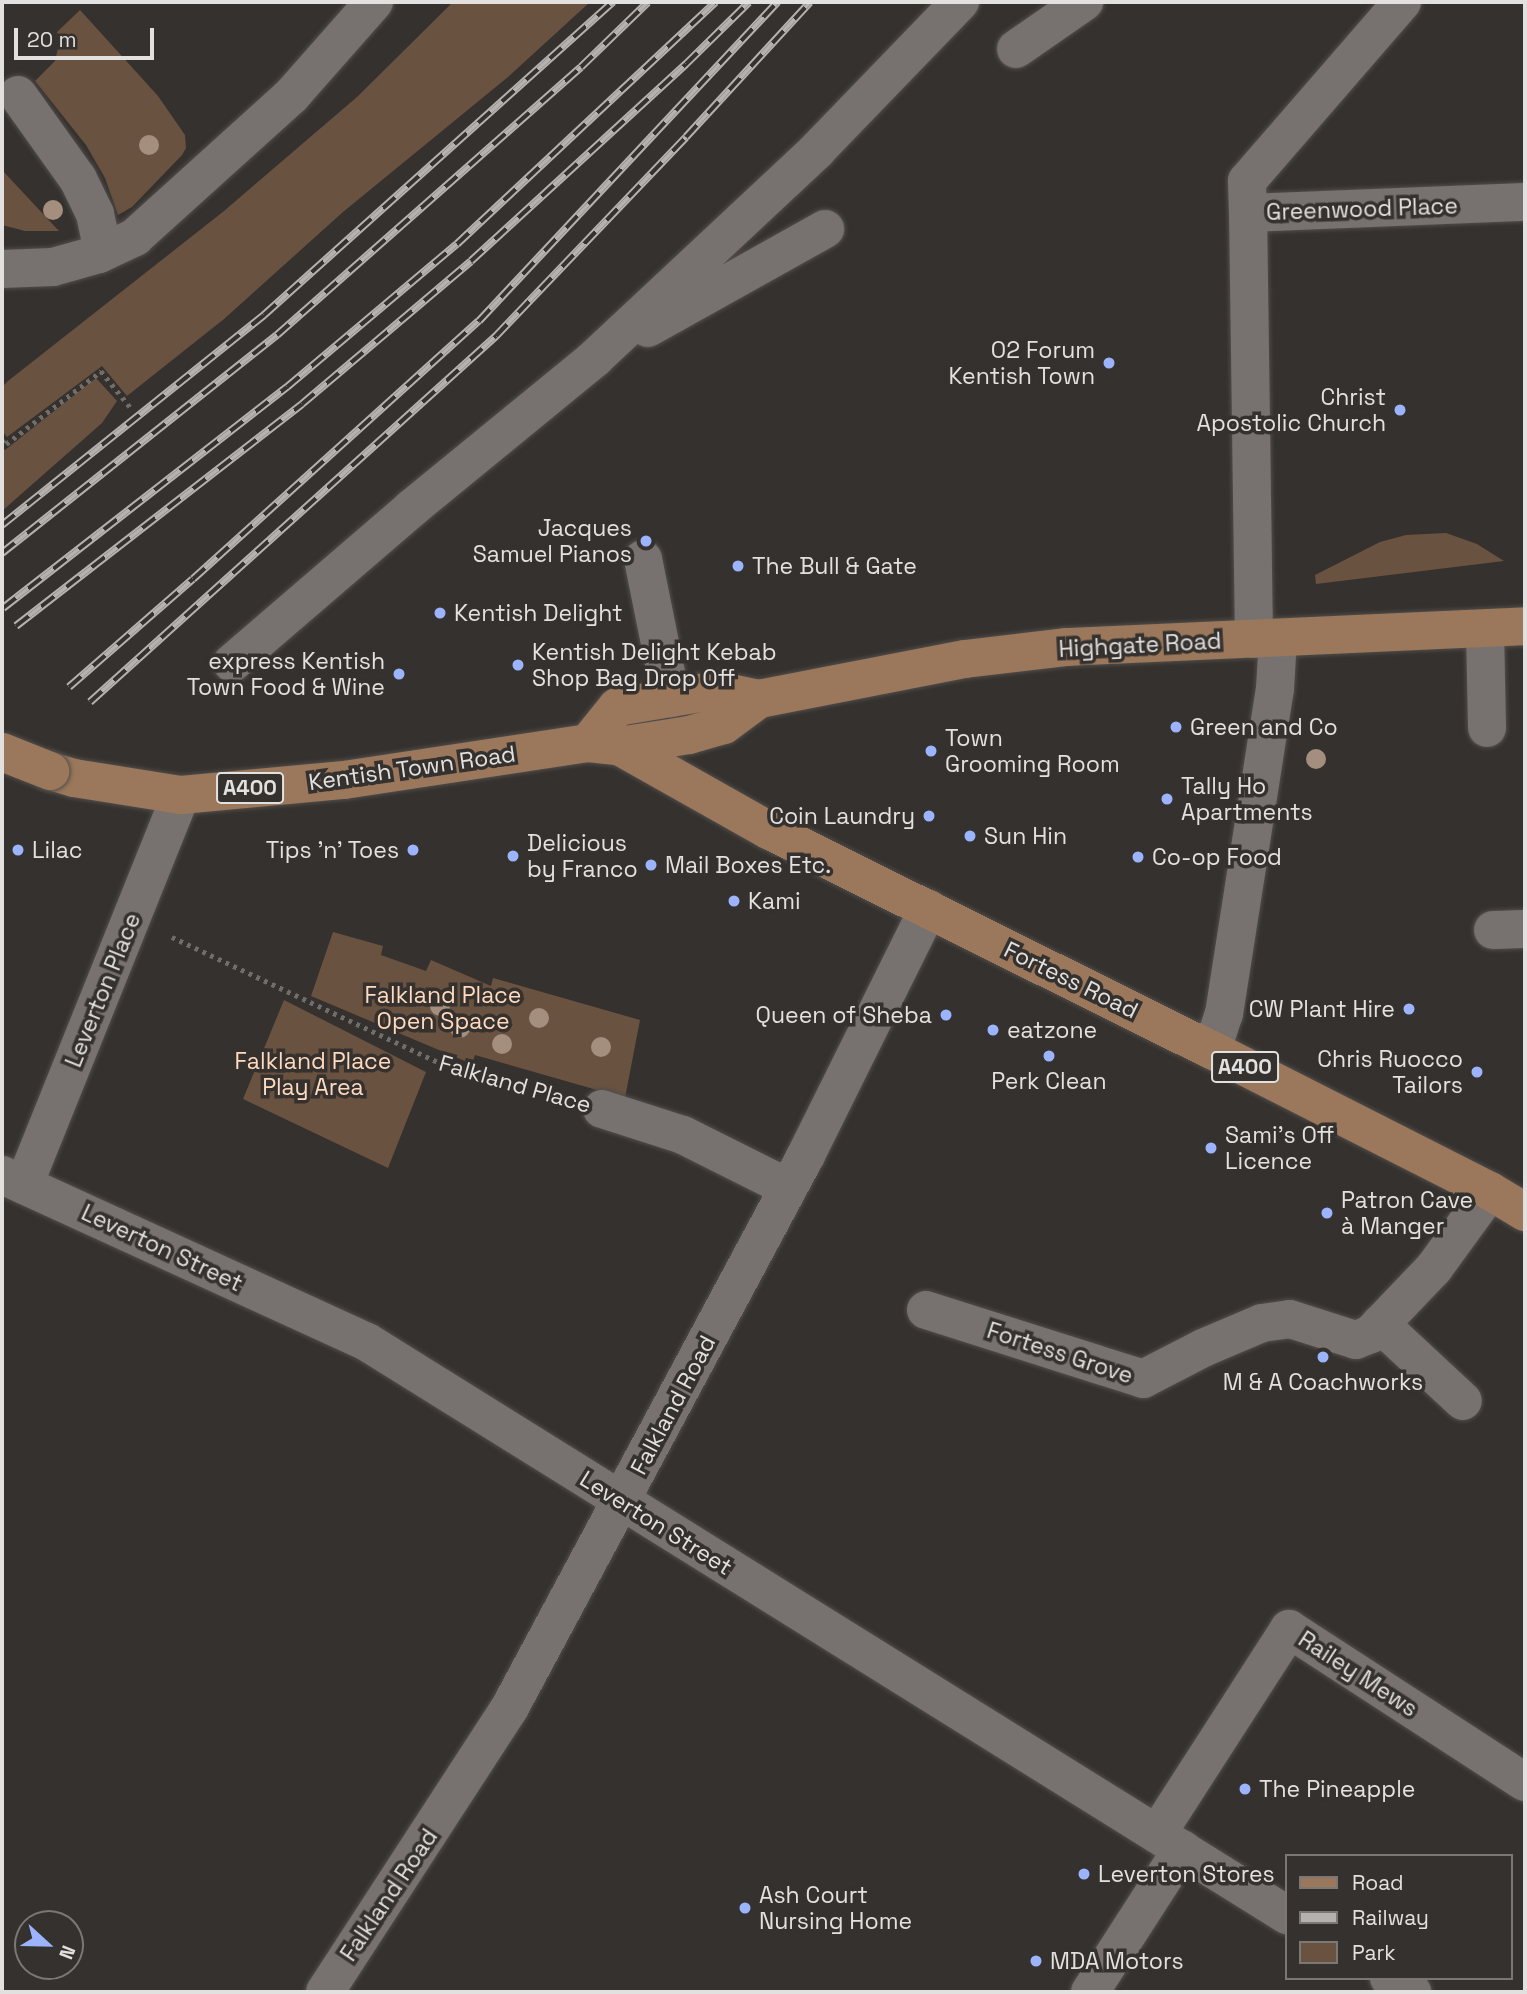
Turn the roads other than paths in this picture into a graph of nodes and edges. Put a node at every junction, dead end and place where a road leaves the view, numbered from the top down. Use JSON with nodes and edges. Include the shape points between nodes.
{"nodes":[{"id":1,"x":374,"y":2,"type":"edge"},
{"id":2,"x":960,"y":2,"type":"edge"},
{"id":3,"x":1084,"y":2,"type":"edge"},
{"id":4,"x":1402,"y":2,"type":"edge"},
{"id":5,"x":1016,"y":49,"type":"dead end"},
{"id":6,"x":18,"y":95,"type":"dead end"},
{"id":7,"x":1525,"y":202,"type":"edge"},
{"id":8,"x":1248,"y":213,"type":"junction"},
{"id":9,"x":825,"y":229,"type":"dead end"},
{"id":10,"x":103,"y":252,"type":"junction"},
{"id":11,"x":2,"y":269,"type":"edge"},
{"id":12,"x":594,"y":358,"type":"junction"},
{"id":13,"x":643,"y":559,"type":"dead end"},
{"id":14,"x":1525,"y":626,"type":"edge"},
{"id":15,"x":1485,"y":629,"type":"junction"},
{"id":16,"x":1266,"y":639,"type":"junction"},
{"id":17,"x":232,"y":663,"type":"dead end"},
{"id":18,"x":671,"y":698,"type":"junction"},
{"id":19,"x":759,"y":699,"type":"junction"},
{"id":20,"x":1488,"y":728,"type":"dead end"},
{"id":21,"x":603,"y":744,"type":"junction"},
{"id":22,"x":2,"y":752,"type":"edge"},
{"id":23,"x":181,"y":795,"type":"junction"},
{"id":24,"x":928,"y":909,"type":"junction"},
{"id":25,"x":1212,"y":1050,"type":"junction"},
{"id":26,"x":601,"y":1109,"type":"road end"},
{"id":27,"x":13,"y":1180,"type":"edge"},
{"id":28,"x":786,"y":1187,"type":"junction"},
{"id":29,"x":1490,"y":1191,"type":"junction"},
{"id":30,"x":1525,"y":1212,"type":"edge"},
{"id":31,"x":926,"y":1310,"type":"dead end"},
{"id":32,"x":1380,"y":1324,"type":"junction"},
{"id":33,"x":1463,"y":1401,"type":"dead end"},
{"id":34,"x":622,"y":1502,"type":"junction"},
{"id":35,"x":1525,"y":1782,"type":"edge"},
{"id":36,"x":1170,"y":1842,"type":"junction"},
{"id":37,"x":1286,"y":1914,"type":"edge"},
{"id":38,"x":1392,"y":1980,"type":"edge"},
{"id":39,"x":325,"y":1992,"type":"edge"},
{"id":40,"x":1090,"y":1992,"type":"edge"},
{"id":41,"x":1412,"y":1992,"type":"edge"}],
"edges":[{"from":1,"to":10,"type":"street","via":[[292,95],[135,237]]},
{"from":2,"to":12,"type":"street","via":[[817,150]]},
{"from":3,"to":5,"type":"street"},
{"from":4,"to":8,"type":"street","via":[[1247,181]]},
{"from":6,"to":10,"type":"street","via":[[78,179],[95,214]]},
{"from":7,"to":8,"type":"street","name":"Greenwood Place"},
{"from":8,"to":16,"type":"street","name":"Greenwood Place"},
{"from":9,"to":12,"type":"street"},
{"from":10,"to":11,"type":"street","via":[[52,267]]},
{"from":12,"to":17,"type":"street"},
{"from":13,"to":18,"type":"street"},
{"from":14,"to":15,"type":"main road","name":"Highgate Road"},
{"from":15,"to":16,"type":"main road","name":"Highgate Road"},
{"from":15,"to":20,"type":"street"},
{"from":16,"to":19,"type":"main road","name":"Highgate Road","via":[[1068,647],[965,659]]},
{"from":16,"to":25,"type":"street","name":"Greenwood Place","via":[[1275,689],[1224,1014]]},
{"from":18,"to":19,"type":"main road","name":"Highgate Road","via":[[717,690]]},
{"from":18,"to":21,"type":"main road","name":"Highgate Road","via":[[617,707]]},
{"from":19,"to":21,"type":"main road","name":"Highgate Road","via":[[724,726],[689,735]]},
{"from":21,"to":23,"type":"main road","name":"Kentish Town Road","number":"A400","via":[[344,780]]},
{"from":21,"to":24,"type":"main road","name":"Fortess Road","number":"A400"},
{"from":22,"to":23,"type":"main road","name":"Kentish Town Road","number":"A400","bridge":true,"via":[[74,778]]},
{"from":23,"to":27,"type":"street","name":"Leverton Place","via":[[131,921]]},
{"from":24,"to":25,"type":"main road","name":"Fortess Road","number":"A400"},
{"from":24,"to":28,"type":"street","name":"Falkland Road"},
{"from":25,"to":29,"type":"main road","name":"Fortess Road","number":"A400"},
{"from":26,"to":28,"type":"street","name":"Falkland Place","via":[[683,1135]]},
{"from":27,"to":34,"type":"street","name":"Leverton Street","via":[[367,1342]]},
{"from":28,"to":34,"type":"street","name":"Falkland Road"},
{"from":29,"to":30,"type":"main road","name":"Fortess Road","number":"A400"},
{"from":29,"to":32,"type":"street","name":"Fortess Grove","via":[[1434,1268]]},
{"from":31,"to":32,"type":"street","name":"Fortess Grove","via":[[1143,1379],[1262,1323],[1290,1319],[1356,1340]]},
{"from":32,"to":33,"type":"street"},
{"from":34,"to":36,"type":"street","name":"Leverton Street"},
{"from":34,"to":39,"type":"street","name":"Falkland Road","via":[[509,1709]]},
{"from":35,"to":36,"type":"street","name":"Railey Mews","via":[[1289,1629]]},
{"from":36,"to":37,"type":"street","name":"Leverton Street"},
{"from":36,"to":40,"type":"street"},
{"from":38,"to":41,"type":"street"}]}
